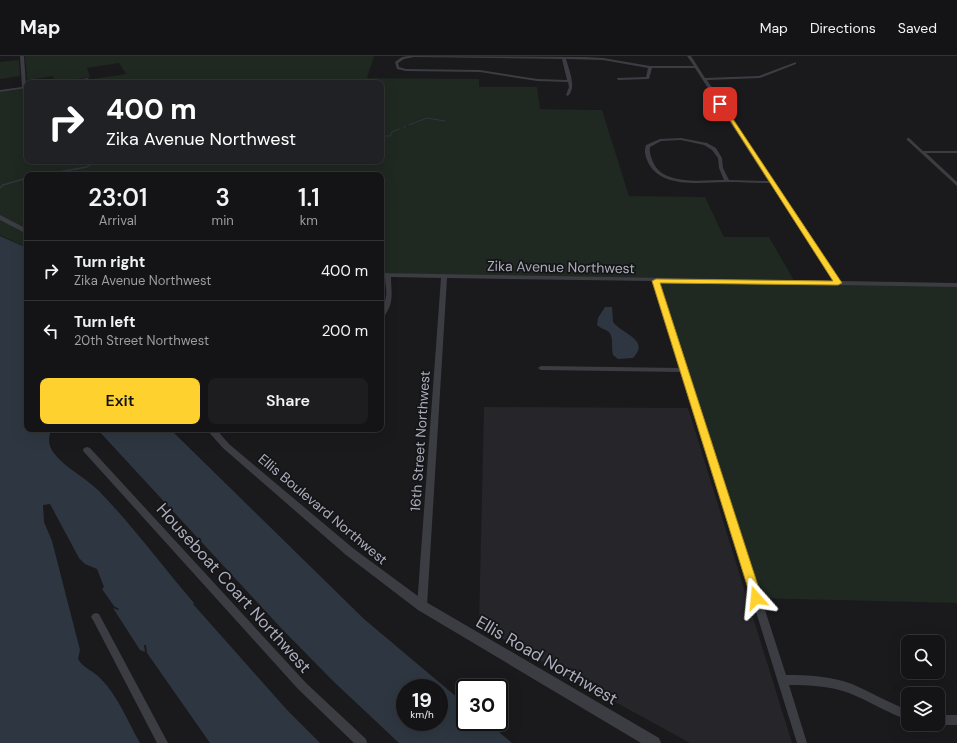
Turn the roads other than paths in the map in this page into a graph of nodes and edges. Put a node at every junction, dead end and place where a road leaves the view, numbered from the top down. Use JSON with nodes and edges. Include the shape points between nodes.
{"nodes":[{"id":1,"x":22,"y":56,"type":"edge"},
{"id":2,"x":454,"y":56,"type":"edge"},
{"id":3,"x":689,"y":56,"type":"edge"},
{"id":4,"x":564,"y":58,"type":"junction"},
{"id":5,"x":795,"y":63,"type":"dead end"},
{"id":6,"x":650,"y":67,"type":"junction"},
{"id":7,"x":696,"y":67,"type":"junction"},
{"id":8,"x":88,"y":79,"type":"dead end"},
{"id":9,"x":618,"y":79,"type":"dead end"},
{"id":10,"x":704,"y":79,"type":"junction"},
{"id":11,"x":24,"y":80,"type":"edge"},
{"id":12,"x":81,"y":80,"type":"edge"},
{"id":13,"x":570,"y":81,"type":"junction"},
{"id":14,"x":24,"y":87,"type":"edge"},
{"id":15,"x":0,"y":91,"type":"edge"},
{"id":16,"x":568,"y":95,"type":"dead end"},
{"id":17,"x":908,"y":139,"type":"dead end"},
{"id":18,"x":921,"y":152,"type":"junction"},
{"id":19,"x":957,"y":152,"type":"edge"},
{"id":20,"x":727,"y":181,"type":"junction"},
{"id":21,"x":770,"y":182,"type":"junction"},
{"id":22,"x":957,"y":185,"type":"edge"},
{"id":23,"x":0,"y":217,"type":"edge"},
{"id":24,"x":24,"y":230,"type":"edge"},
{"id":25,"x":384,"y":275,"type":"edge"},
{"id":26,"x":388,"y":276,"type":"junction"},
{"id":27,"x":444,"y":276,"type":"junction"},
{"id":28,"x":656,"y":281,"type":"junction"},
{"id":29,"x":387,"y":283,"type":"junction"},
{"id":30,"x":838,"y":283,"type":"junction"},
{"id":31,"x":957,"y":285,"type":"edge"},
{"id":32,"x":384,"y":286,"type":"edge"},
{"id":33,"x":384,"y":313,"type":"edge"},
{"id":34,"x":541,"y":368,"type":"dead end"},
{"id":35,"x":684,"y":370,"type":"junction"},
{"id":36,"x":214,"y":432,"type":"edge"},
{"id":37,"x":87,"y":450,"type":"dead end"},
{"id":38,"x":422,"y":606,"type":"junction"},
{"id":39,"x":96,"y":617,"type":"dead end"},
{"id":40,"x":782,"y":680,"type":"junction"},
{"id":41,"x":901,"y":711,"type":"edge"},
{"id":42,"x":945,"y":720,"type":"edge"},
{"id":43,"x":957,"y":720,"type":"edge"},
{"id":44,"x":163,"y":743,"type":"edge"},
{"id":45,"x":362,"y":743,"type":"edge"},
{"id":46,"x":654,"y":743,"type":"edge"},
{"id":47,"x":802,"y":743,"type":"edge"}],
"edges":[{"from":1,"to":11,"type":"street"},
{"from":2,"to":4,"type":"street"},
{"from":2,"to":13,"type":"street","via":[[408,57],[400,59],[396,64],[398,68],[406,70],[480,71],[537,80]]},
{"from":3,"to":7,"type":"street"},
{"from":4,"to":6,"type":"street","via":[[603,59]]},
{"from":4,"to":13,"type":"street"},
{"from":5,"to":10,"type":"street","via":[[760,77]]},
{"from":6,"to":7,"type":"street"},
{"from":6,"to":9,"type":"street","via":[[648,78]]},
{"from":7,"to":10,"type":"street"},
{"from":8,"to":12,"type":"street"},
{"from":10,"to":21,"type":"street"},
{"from":13,"to":16,"type":"street","via":[[571,90]]},
{"from":14,"to":15,"type":"street"},
{"from":17,"to":18,"type":"street"},
{"from":18,"to":19,"type":"street"},
{"from":18,"to":22,"type":"street"},
{"from":20,"to":20,"type":"street","via":[[717,152],[705,144],[674,139],[660,140],[648,146],[647,151],[652,165],[667,176],[685,180]]},
{"from":20,"to":21,"type":"street"},
{"from":21,"to":30,"type":"street"},
{"from":23,"to":24,"type":"street"},
{"from":25,"to":26,"type":"street","name":"Zika Avenue Northwest"},
{"from":26,"to":27,"type":"street","name":"Zika Avenue Northwest"},
{"from":26,"to":29,"type":"street"},
{"from":27,"to":28,"type":"street","name":"Zika Avenue Northwest"},
{"from":27,"to":38,"type":"street","name":"16th Street Northwest"},
{"from":28,"to":30,"type":"street","name":"Zika Avenue Northwest"},
{"from":28,"to":35,"type":"street"},
{"from":29,"to":32,"type":"street"},
{"from":29,"to":33,"type":"street","via":[[390,290]]},
{"from":30,"to":31,"type":"street","name":"Zika Avenue Northwest"},
{"from":34,"to":35,"type":"street"},
{"from":35,"to":40,"type":"street"},
{"from":36,"to":38,"type":"street","name":"Ellis Boulevard Northwest","via":[[226,446],[322,528]]},
{"from":37,"to":45,"type":"street","name":"Houseboat Coart Northwest","via":[[302,686]]},
{"from":38,"to":46,"type":"street","name":"Ellis Road Northwest"},
{"from":39,"to":44,"type":"street"},
{"from":40,"to":41,"type":"street","via":[[822,680],[845,686]]},
{"from":40,"to":47,"type":"street"},
{"from":42,"to":43,"type":"street"}]}
